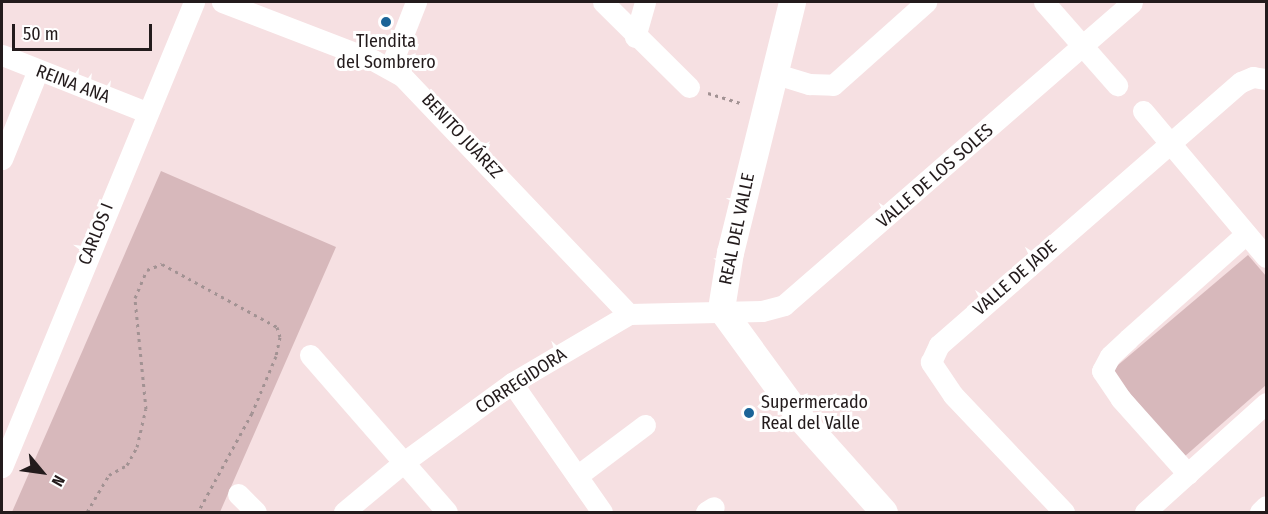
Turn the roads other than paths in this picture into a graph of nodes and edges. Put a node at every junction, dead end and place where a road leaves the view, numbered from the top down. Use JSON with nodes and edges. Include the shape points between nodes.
{"nodes":[{"id":1,"x":194,"y":2,"type":"edge"},
{"id":2,"x":222,"y":2,"type":"edge"},
{"id":3,"x":416,"y":2,"type":"edge"},
{"id":4,"x":603,"y":2,"type":"edge"},
{"id":5,"x":645,"y":2,"type":"edge"},
{"id":6,"x":792,"y":2,"type":"edge"},
{"id":7,"x":926,"y":2,"type":"edge"},
{"id":8,"x":1044,"y":2,"type":"edge"},
{"id":9,"x":1132,"y":2,"type":"edge"},
{"id":10,"x":634,"y":37,"type":"junction"},
{"id":11,"x":1084,"y":45,"type":"junction"},
{"id":12,"x":2,"y":55,"type":"edge"},
{"id":13,"x":390,"y":68,"type":"junction"},
{"id":14,"x":39,"y":70,"type":"junction"},
{"id":15,"x":773,"y":73,"type":"junction"},
{"id":16,"x":1264,"y":78,"type":"edge"},
{"id":17,"x":1117,"y":85,"type":"dead end"},
{"id":18,"x":689,"y":87,"type":"road end"},
{"id":19,"x":1143,"y":111,"type":"dead end"},
{"id":20,"x":146,"y":112,"type":"junction"},
{"id":21,"x":1169,"y":143,"type":"junction"},
{"id":22,"x":2,"y":159,"type":"edge"},
{"id":23,"x":1246,"y":234,"type":"junction"},
{"id":24,"x":1266,"y":257,"type":"edge"},
{"id":25,"x":721,"y":309,"type":"junction"},
{"id":26,"x":629,"y":314,"type":"junction"},
{"id":27,"x":310,"y":355,"type":"dead end"},
{"id":28,"x":512,"y":383,"type":"junction"},
{"id":29,"x":1266,"y":403,"type":"edge"},
{"id":30,"x":11,"y":416,"type":"edge"},
{"id":31,"x":645,"y":424,"type":"dead end"},
{"id":32,"x":404,"y":462,"type":"junction"},
{"id":33,"x":2,"y":467,"type":"edge"},
{"id":34,"x":1188,"y":474,"type":"junction"},
{"id":35,"x":577,"y":476,"type":"junction"},
{"id":36,"x":238,"y":494,"type":"dead end"},
{"id":37,"x":1266,"y":507,"type":"edge"},
{"id":38,"x":256,"y":513,"type":"edge"},
{"id":39,"x":344,"y":513,"type":"edge"},
{"id":40,"x":447,"y":513,"type":"edge"},
{"id":41,"x":602,"y":513,"type":"edge"},
{"id":42,"x":884,"y":513,"type":"edge"},
{"id":43,"x":1064,"y":513,"type":"edge"},
{"id":44,"x":1145,"y":513,"type":"edge"},
{"id":45,"x":1260,"y":513,"type":"edge"}],
"edges":[{"from":1,"to":20,"type":"street","name":"CARLOS I"},
{"from":2,"to":13,"type":"street","name":"BENITO JUÁREZ"},
{"from":3,"to":13,"type":"street"},
{"from":4,"to":10,"type":"street"},
{"from":5,"to":10,"type":"street"},
{"from":6,"to":15,"type":"street","name":"REAL DEL VALLE"},
{"from":7,"to":15,"type":"street","via":[[833,85],[809,84]]},
{"from":8,"to":11,"type":"street"},
{"from":9,"to":11,"type":"street","name":"VALLE DE LOS SOLES"},
{"from":10,"to":18,"type":"street"},
{"from":11,"to":17,"type":"street"},
{"from":11,"to":25,"type":"street","name":"VALLE DE LOS SOLES","via":[[804,291],[784,305],[762,311]]},
{"from":12,"to":14,"type":"street","name":"REINA ANA"},
{"from":13,"to":26,"type":"street","name":"BENITO JUÁREZ","via":[[423,94]]},
{"from":14,"to":20,"type":"street","name":"REINA ANA"},
{"from":14,"to":22,"type":"street"},
{"from":15,"to":25,"type":"street","name":"REAL DEL VALLE","via":[[730,252]]},
{"from":16,"to":21,"type":"street","name":"VALLE DE JADE","via":[[1241,82]]},
{"from":19,"to":21,"type":"street"},
{"from":20,"to":30,"type":"street","name":"CARLOS I"},
{"from":21,"to":23,"type":"street"},
{"from":21,"to":43,"type":"street","name":"VALLE DE JADE","via":[[939,345],[931,362],[953,394]]},
{"from":23,"to":24,"type":"street"},
{"from":23,"to":34,"type":"street","via":[[1110,356],[1102,371],[1121,399]]},
{"from":25,"to":26,"type":"street","name":"CORREGIDORA"},
{"from":25,"to":42,"type":"street","name":"REAL DEL VALLE","via":[[802,420]]},
{"from":26,"to":28,"type":"street","name":"CORREGIDORA"},
{"from":27,"to":32,"type":"street"},
{"from":28,"to":32,"type":"street","name":"CORREGIDORA"},
{"from":28,"to":35,"type":"street"},
{"from":29,"to":34,"type":"street"},
{"from":30,"to":33,"type":"street","name":"CARLOS I"},
{"from":31,"to":35,"type":"street"},
{"from":32,"to":39,"type":"street","name":"CORREGIDORA"},
{"from":32,"to":40,"type":"street"},
{"from":34,"to":44,"type":"street"},
{"from":35,"to":41,"type":"street"},
{"from":36,"to":38,"type":"street"},
{"from":37,"to":45,"type":"street"}]}
